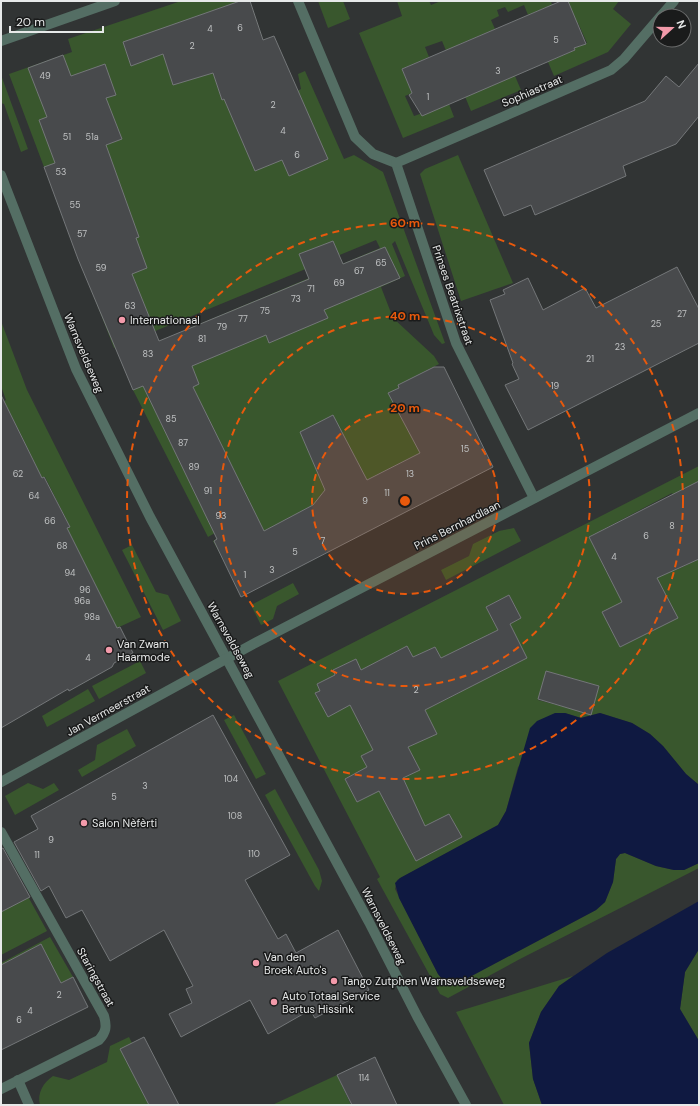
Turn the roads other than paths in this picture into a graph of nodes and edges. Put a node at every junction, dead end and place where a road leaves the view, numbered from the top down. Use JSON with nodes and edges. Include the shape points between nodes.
{"nodes":[{"id":1,"x":115,"y":1,"type":"edge"},
{"id":2,"x":298,"y":1,"type":"edge"},
{"id":3,"x":652,"y":26,"type":"edge"},
{"id":4,"x":1,"y":41,"type":"edge"},
{"id":5,"x":396,"y":163,"type":"junction"},
{"id":6,"x":1,"y":175,"type":"edge"},
{"id":7,"x":699,"y":413,"type":"edge"},
{"id":8,"x":534,"y":498,"type":"junction"},
{"id":9,"x":227,"y":658,"type":"junction"},
{"id":10,"x":1,"y":782,"type":"edge"},
{"id":11,"x":1,"y":832,"type":"edge"},
{"id":12,"x":18,"y":1080,"type":"junction"},
{"id":13,"x":1,"y":1089,"type":"edge"},
{"id":14,"x":29,"y":1105,"type":"edge"},
{"id":15,"x":466,"y":1105,"type":"edge"}],
"edges":[{"from":1,"to":4,"type":"street"},
{"from":2,"to":5,"type":"street","via":[[355,137],[373,154]]},
{"from":3,"to":5,"type":"street","name":"Sophiastraat","via":[[612,70]]},
{"from":5,"to":8,"type":"street","name":"Prinses Beatrixstraat","via":[[456,343]]},
{"from":6,"to":9,"type":"street","name":"Warnsveldseweg","via":[[76,369],[150,517]]},
{"from":7,"to":8,"type":"street","name":"Prins Bernhardlaan"},
{"from":8,"to":9,"type":"street","name":"Prins Bernhardlaan"},
{"from":9,"to":10,"type":"street","name":"Jan Vermeerstraat"},
{"from":9,"to":15,"type":"street","name":"Warnsveldseweg"},
{"from":11,"to":12,"type":"street","name":"Staringstraat","via":[[104,1016],[107,1026],[99,1040]]},
{"from":12,"to":13,"type":"street","name":"Staringstraat"},
{"from":12,"to":14,"type":"street"}]}
